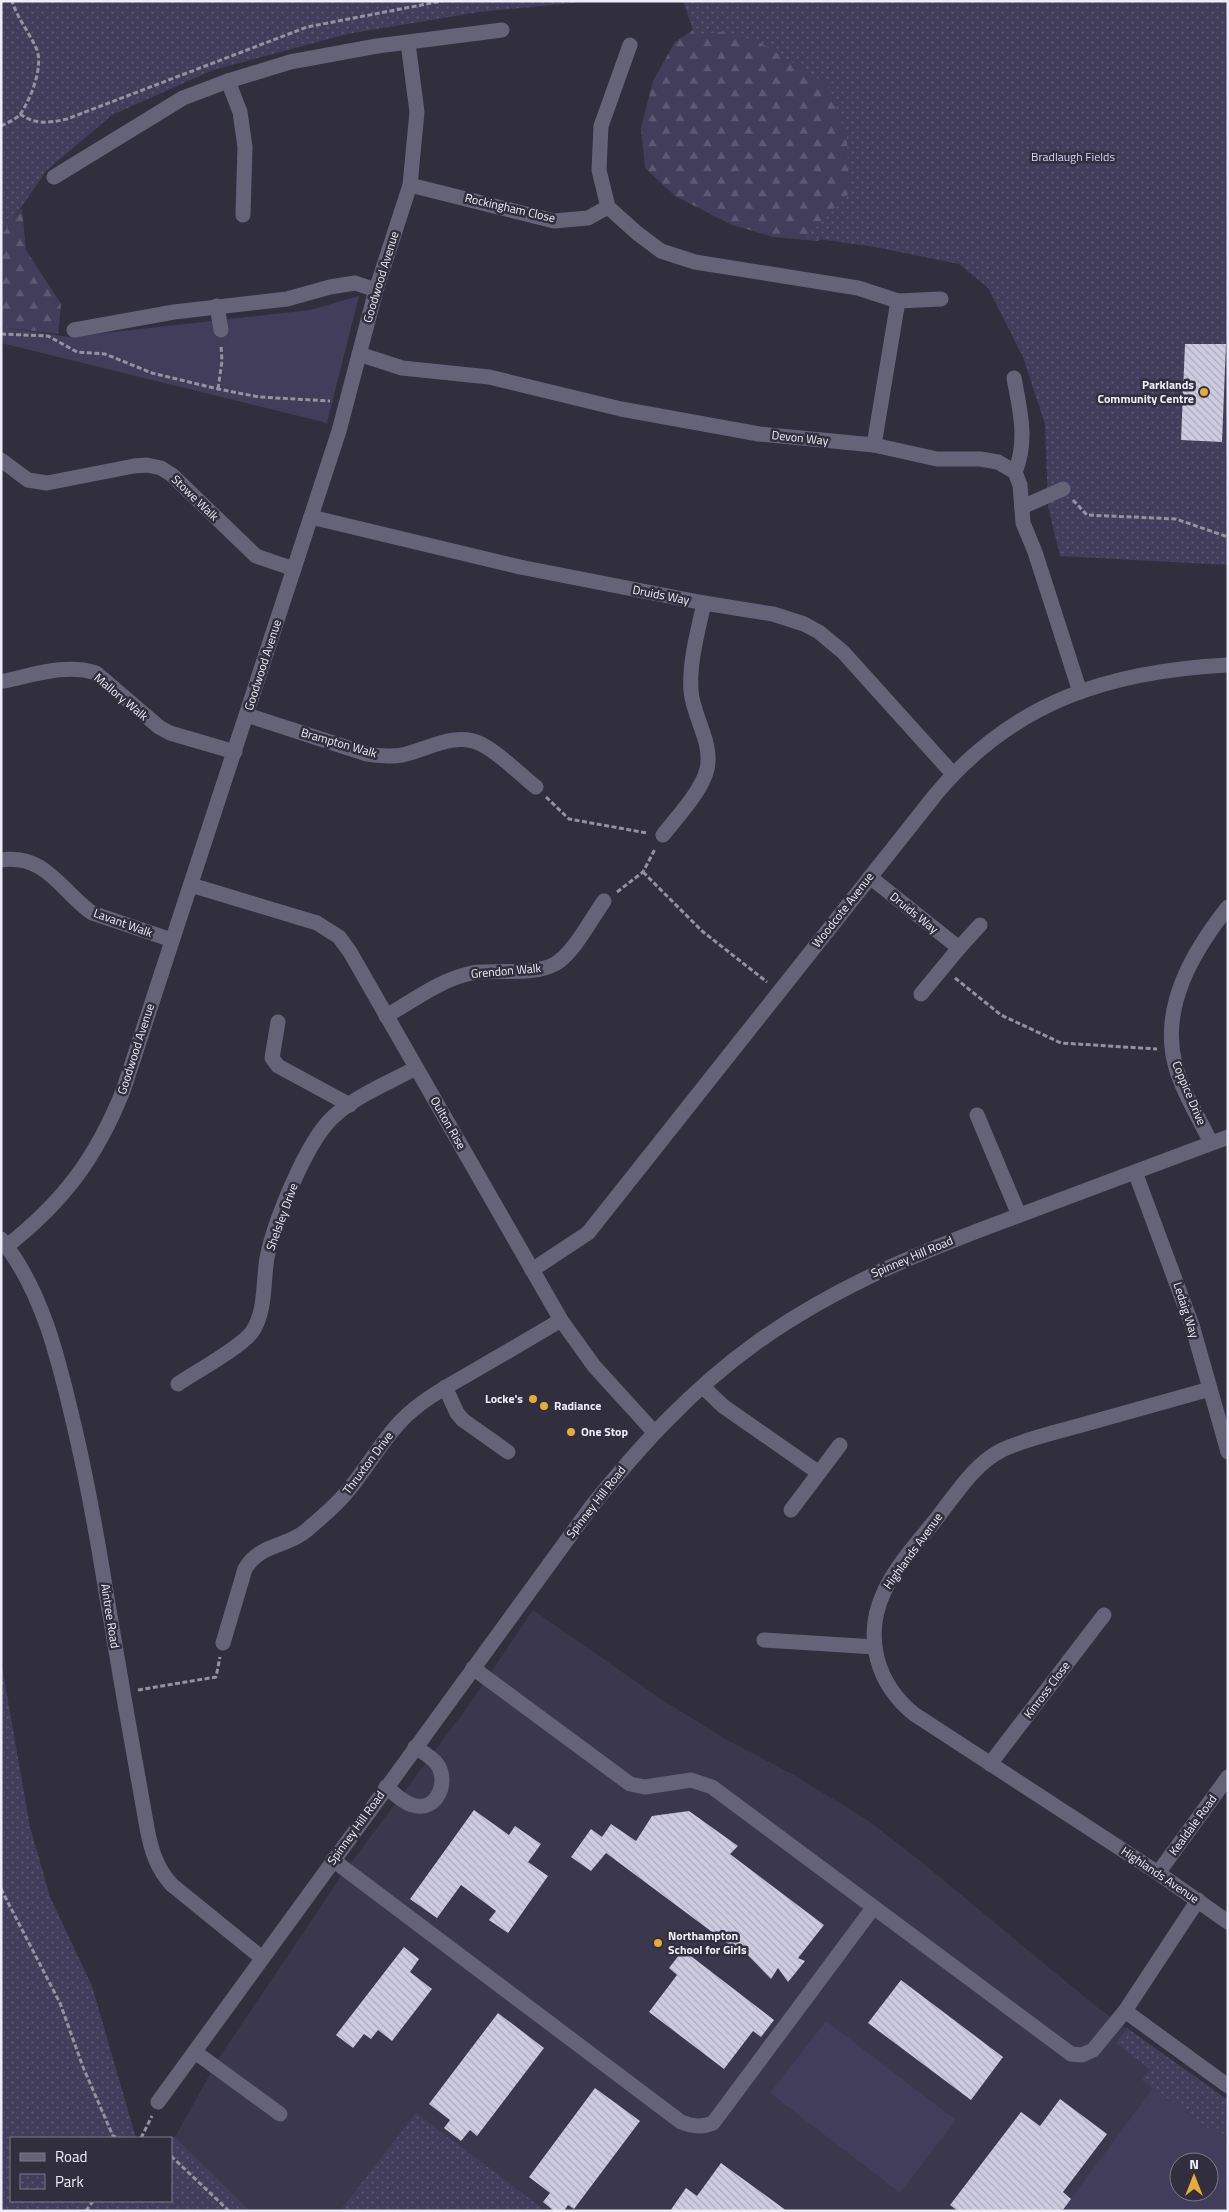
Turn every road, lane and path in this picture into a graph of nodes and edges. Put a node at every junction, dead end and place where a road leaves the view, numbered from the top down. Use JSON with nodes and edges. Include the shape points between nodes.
{"nodes":[{"id":1,"x":12,"y":1,"type":"edge"},
{"id":2,"x":442,"y":1,"type":"edge"},
{"id":3,"x":502,"y":30,"type":"dead end"},
{"id":4,"x":408,"y":43,"type":"junction"},
{"id":5,"x":630,"y":45,"type":"dead end"},
{"id":6,"x":228,"y":81,"type":"junction"},
{"id":7,"x":20,"y":114,"type":"junction"},
{"id":8,"x":1,"y":126,"type":"edge"},
{"id":9,"x":54,"y":177,"type":"dead end"},
{"id":10,"x":410,"y":185,"type":"junction"},
{"id":11,"x":608,"y":207,"type":"junction"},
{"id":12,"x":243,"y":215,"type":"dead end"},
{"id":13,"x":376,"y":290,"type":"junction"},
{"id":14,"x":941,"y":299,"type":"dead end"},
{"id":15,"x":898,"y":301,"type":"junction"},
{"id":16,"x":217,"y":306,"type":"junction"},
{"id":17,"x":74,"y":330,"type":"dead end"},
{"id":18,"x":221,"y":330,"type":"joint"},
{"id":19,"x":1,"y":334,"type":"edge"},
{"id":20,"x":359,"y":354,"type":"junction"},
{"id":21,"x":1014,"y":378,"type":"dead end"},
{"id":22,"x":218,"y":389,"type":"junction"},
{"id":23,"x":346,"y":404,"type":"junction"},
{"id":24,"x":874,"y":445,"type":"junction"},
{"id":25,"x":1,"y":460,"type":"edge"},
{"id":26,"x":1015,"y":472,"type":"junction"},
{"id":27,"x":1063,"y":490,"type":"joint"},
{"id":28,"x":1022,"y":507,"type":"junction"},
{"id":29,"x":311,"y":517,"type":"junction"},
{"id":30,"x":1228,"y":537,"type":"edge"},
{"id":31,"x":294,"y":569,"type":"junction"},
{"id":32,"x":704,"y":603,"type":"junction"},
{"id":33,"x":1228,"y":665,"type":"edge"},
{"id":34,"x":4,"y":681,"type":"dead end"},
{"id":35,"x":1080,"y":692,"type":"junction"},
{"id":36,"x":247,"y":715,"type":"junction"},
{"id":37,"x":234,"y":752,"type":"junction"},
{"id":38,"x":953,"y":774,"type":"junction"},
{"id":39,"x":536,"y":787,"type":"joint"},
{"id":40,"x":663,"y":835,"type":"junction"},
{"id":41,"x":1,"y":860,"type":"edge"},
{"id":42,"x":642,"y":872,"type":"junction"},
{"id":43,"x":870,"y":877,"type":"junction"},
{"id":44,"x":191,"y":885,"type":"junction"},
{"id":45,"x":604,"y":901,"type":"joint"},
{"id":46,"x":1228,"y":907,"type":"edge"},
{"id":47,"x":980,"y":924,"type":"dead end"},
{"id":48,"x":172,"y":940,"type":"junction"},
{"id":49,"x":959,"y":948,"type":"junction"},
{"id":50,"x":942,"y":968,"type":"junction"},
{"id":51,"x":779,"y":991,"type":"junction"},
{"id":52,"x":921,"y":994,"type":"dead end"},
{"id":53,"x":386,"y":1016,"type":"junction"},
{"id":54,"x":278,"y":1022,"type":"dead end"},
{"id":55,"x":1172,"y":1050,"type":"junction"},
{"id":56,"x":416,"y":1068,"type":"junction"},
{"id":57,"x":350,"y":1105,"type":"junction"},
{"id":58,"x":978,"y":1115,"type":"dead end"},
{"id":59,"x":1228,"y":1137,"type":"edge"},
{"id":60,"x":1211,"y":1143,"type":"junction"},
{"id":61,"x":1135,"y":1172,"type":"junction"},
{"id":62,"x":1019,"y":1215,"type":"junction"},
{"id":63,"x":4,"y":1242,"type":"edge"},
{"id":64,"x":532,"y":1270,"type":"junction"},
{"id":65,"x":561,"y":1320,"type":"junction"},
{"id":66,"x":178,"y":1384,"type":"dead end"},
{"id":67,"x":703,"y":1387,"type":"junction"},
{"id":68,"x":445,"y":1388,"type":"junction"},
{"id":69,"x":1210,"y":1389,"type":"junction"},
{"id":70,"x":654,"y":1432,"type":"junction"},
{"id":71,"x":840,"y":1445,"type":"dead end"},
{"id":72,"x":508,"y":1452,"type":"dead end"},
{"id":73,"x":1228,"y":1452,"type":"edge"},
{"id":74,"x":819,"y":1473,"type":"junction"},
{"id":75,"x":791,"y":1510,"type":"dead end"},
{"id":76,"x":1104,"y":1615,"type":"dead end"},
{"id":77,"x":764,"y":1640,"type":"dead end"},
{"id":78,"x":223,"y":1643,"type":"joint"},
{"id":79,"x":875,"y":1647,"type":"junction"},
{"id":80,"x":473,"y":1668,"type":"junction"},
{"id":81,"x":123,"y":1692,"type":"junction"},
{"id":82,"x":416,"y":1747,"type":"junction"},
{"id":83,"x":990,"y":1764,"type":"junction"},
{"id":84,"x":1228,"y":1776,"type":"edge"},
{"id":85,"x":386,"y":1788,"type":"junction"},
{"id":86,"x":333,"y":1860,"type":"junction"},
{"id":87,"x":1158,"y":1873,"type":"junction"},
{"id":88,"x":1,"y":1889,"type":"edge"},
{"id":89,"x":1198,"y":1900,"type":"junction"},
{"id":90,"x":873,"y":1908,"type":"junction"},
{"id":91,"x":1228,"y":1922,"type":"edge"},
{"id":92,"x":262,"y":1958,"type":"junction"},
{"id":93,"x":1125,"y":2010,"type":"junction"},
{"id":94,"x":195,"y":2052,"type":"junction"},
{"id":95,"x":1228,"y":2086,"type":"edge"},
{"id":96,"x":158,"y":2102,"type":"joint"},
{"id":97,"x":280,"y":2114,"type":"dead end"},
{"id":98,"x":113,"y":2137,"type":"edge"},
{"id":99,"x":141,"y":2137,"type":"edge"},
{"id":100,"x":172,"y":2157,"type":"edge"},
{"id":101,"x":229,"y":2211,"type":"edge"}],
"edges":[{"from":1,"to":7,"type":"path","via":[[40,60],[33,88]]},
{"from":2,"to":7,"type":"path","via":[[307,27],[67,119],[37,123]]},
{"from":3,"to":4,"type":"street"},
{"from":4,"to":6,"type":"street","via":[[290,62]]},
{"from":4,"to":10,"type":"street","name":"Goodwood Avenue","via":[[417,112]]},
{"from":5,"to":11,"type":"street","via":[[601,126],[599,170]]},
{"from":6,"to":9,"type":"street","via":[[182,98]]},
{"from":6,"to":12,"type":"street","via":[[240,112],[245,147]]},
{"from":7,"to":8,"type":"path"},
{"from":10,"to":11,"type":"street","name":"Rockingham Close","via":[[554,221],[588,218]]},
{"from":10,"to":13,"type":"street","name":"Goodwood Avenue"},
{"from":11,"to":15,"type":"street","via":[[637,234],[662,251],[695,262],[858,288]]},
{"from":13,"to":16,"type":"street","via":[[354,284],[287,299]]},
{"from":13,"to":20,"type":"street","name":"Goodwood Avenue"},
{"from":14,"to":15,"type":"street"},
{"from":15,"to":24,"type":"street"},
{"from":16,"to":17,"type":"street"},
{"from":16,"to":18,"type":"street"},
{"from":18,"to":22,"type":"path","via":[[222,361]]},
{"from":19,"to":22,"type":"path","via":[[48,336],[77,352],[105,354],[152,373]]},
{"from":20,"to":23,"type":"street","name":"Goodwood Avenue"},
{"from":20,"to":24,"type":"street","name":"Devon Way","via":[[402,368],[489,377],[621,409],[759,434]]},
{"from":21,"to":26,"type":"street","via":[[1022,417],[1022,456]]},
{"from":22,"to":23,"type":"path","via":[[259,397],[323,399]]},
{"from":23,"to":29,"type":"street","name":"Goodwood Avenue"},
{"from":24,"to":26,"type":"street","name":"Devon Way","via":[[937,459],[989,460]]},
{"from":25,"to":31,"type":"street","name":"Stowe Walk","via":[[28,480],[47,484],[134,466],[161,468],[256,556]]},
{"from":26,"to":28,"type":"street"},
{"from":27,"to":28,"type":"street"},
{"from":27,"to":30,"type":"path","via":[[1086,515],[1176,519]]},
{"from":28,"to":35,"type":"street","via":[[1023,523]]},
{"from":29,"to":31,"type":"street","name":"Goodwood Avenue"},
{"from":29,"to":32,"type":"street","name":"Druids Way","via":[[452,552]]},
{"from":31,"to":36,"type":"street","name":"Goodwood Avenue"},
{"from":32,"to":38,"type":"street","name":"Druids Way","via":[[773,614],[818,632],[843,652]]},
{"from":32,"to":40,"type":"street","via":[[691,690],[706,743],[708,768],[700,786]]},
{"from":33,"to":35,"type":"street","name":"Woodcote Avenue","via":[[1149,672]]},
{"from":34,"to":37,"type":"street","name":"Mallory Walk","via":[[85,669],[96,673],[159,727]]},
{"from":35,"to":38,"type":"street","name":"Woodcote Avenue","via":[[1016,723],[986,744]]},
{"from":36,"to":37,"type":"street","name":"Goodwood Avenue"},
{"from":36,"to":39,"type":"street","name":"Brampton Walk","via":[[381,756],[403,755],[447,742],[470,740],[488,749]]},
{"from":37,"to":44,"type":"street","name":"Goodwood Avenue"},
{"from":38,"to":43,"type":"street","name":"Woodcote Avenue"},
{"from":39,"to":40,"type":"path","via":[[569,818]]},
{"from":40,"to":42,"type":"path"},
{"from":41,"to":48,"type":"street","name":"Lavant Walk","via":[[25,860],[39,865],[92,913]]},
{"from":42,"to":45,"type":"path"},
{"from":42,"to":51,"type":"path","via":[[702,930]]},
{"from":43,"to":49,"type":"street","name":"Druids Way"},
{"from":43,"to":51,"type":"street","name":"Woodcote Avenue"},
{"from":44,"to":48,"type":"street","name":"Goodwood Avenue"},
{"from":44,"to":53,"type":"street","name":"Oulton Rise","via":[[317,923],[338,936]]},
{"from":45,"to":53,"type":"street","name":"Grendon Walk","via":[[570,952],[555,964],[534,970],[483,972],[458,977]]},
{"from":46,"to":55,"type":"street","name":"Coppice Drive","via":[[1203,941],[1180,987],[1173,1016]]},
{"from":47,"to":49,"type":"street"},
{"from":48,"to":63,"type":"street","name":"Goodwood Avenue","via":[[123,1091],[103,1138],[47,1211]]},
{"from":49,"to":50,"type":"street"},
{"from":50,"to":52,"type":"street"},
{"from":50,"to":55,"type":"path","via":[[1001,1015],[1061,1042]]},
{"from":51,"to":64,"type":"street","name":"Woodcote Avenue","via":[[588,1233]]},
{"from":53,"to":56,"type":"street","name":"Oulton Rise"},
{"from":54,"to":57,"type":"street","via":[[272,1058],[278,1066]]},
{"from":55,"to":60,"type":"street","name":"Coppice Drive","via":[[1181,1080]]},
{"from":56,"to":57,"type":"street","name":"Shelsley Drive"},
{"from":56,"to":64,"type":"street","name":"Oulton Rise"},
{"from":57,"to":66,"type":"street","name":"Shelsley Drive","via":[[331,1118],[320,1133],[288,1193],[271,1240],[259,1314],[252,1333]]},
{"from":58,"to":62,"type":"street"},
{"from":59,"to":60,"type":"street","name":"Spinney Hill Road"},
{"from":60,"to":61,"type":"street","name":"Spinney Hill Road"},
{"from":61,"to":62,"type":"street","name":"Spinney Hill Road"},
{"from":61,"to":69,"type":"street","name":"Ledaig Way","via":[[1183,1298]]},
{"from":62,"to":67,"type":"street","name":"Spinney Hill Road","via":[[903,1260],[831,1296],[756,1343]]},
{"from":63,"to":81,"type":"street","name":"Aintree Road","via":[[23,1272],[41,1311],[67,1395],[84,1468]]},
{"from":64,"to":65,"type":"street","name":"Oulton Rise"},
{"from":65,"to":68,"type":"street","name":"Thruxton Drive"},
{"from":65,"to":70,"type":"street","name":"Oulton Rise","via":[[594,1366]]},
{"from":67,"to":70,"type":"street","name":"Spinney Hill Road"},
{"from":67,"to":74,"type":"street","via":[[723,1406]]},
{"from":68,"to":72,"type":"street","via":[[463,1420]]},
{"from":68,"to":78,"type":"street","name":"Thruxton Drive","via":[[401,1420],[346,1493],[305,1532],[258,1552],[250,1560]]},
{"from":69,"to":73,"type":"street","name":"Ledaig Way"},
{"from":69,"to":79,"type":"street","name":"Highlands Avenue","via":[[1024,1442],[990,1457],[962,1485],[891,1579],[880,1603]]},
{"from":70,"to":80,"type":"street","name":"Spinney Hill Road","via":[[591,1507]]},
{"from":71,"to":74,"type":"street"},
{"from":74,"to":75,"type":"street"},
{"from":76,"to":83,"type":"street","name":"Kinross Close"},
{"from":77,"to":79,"type":"street"},
{"from":78,"to":81,"type":"path","via":[[216,1677]]},
{"from":79,"to":83,"type":"street","name":"Highlands Avenue","via":[[884,1681],[902,1704]]},
{"from":80,"to":82,"type":"street","name":"Spinney Hill Road"},
{"from":80,"to":90,"type":"street","via":[[630,1784],[645,1787],[691,1780],[712,1788]]},
{"from":81,"to":92,"type":"street","name":"Aintree Road","via":[[146,1828],[158,1867],[187,1899]]},
{"from":82,"to":85,"type":"street","name":"Spinney Hill Road"},
{"from":82,"to":85,"type":"street","via":[[432,1759],[440,1771],[442,1782],[437,1799],[422,1807],[412,1806]]},
{"from":83,"to":87,"type":"street","name":"Highlands Avenue"},
{"from":84,"to":87,"type":"street","name":"Kealdale Road"},
{"from":85,"to":86,"type":"street","name":"Spinney Hill Road"},
{"from":86,"to":90,"type":"street","via":[[681,2122],[692,2126],[712,2123]]},
{"from":86,"to":92,"type":"street","name":"Spinney Hill Road"},
{"from":87,"to":89,"type":"street","name":"Highlands Avenue"},
{"from":88,"to":98,"type":"path","via":[[60,2003]]},
{"from":89,"to":91,"type":"street","name":"Highlands Avenue"},
{"from":89,"to":93,"type":"street"},
{"from":90,"to":93,"type":"street","via":[[1071,2054],[1082,2056],[1093,2050]]},
{"from":92,"to":94,"type":"street","name":"Spinney Hill Road"},
{"from":93,"to":95,"type":"street"},
{"from":94,"to":96,"type":"street","name":"Spinney Hill Road"},
{"from":94,"to":97,"type":"street"},
{"from":96,"to":99,"type":"path"},
{"from":100,"to":101,"type":"path"}]}
